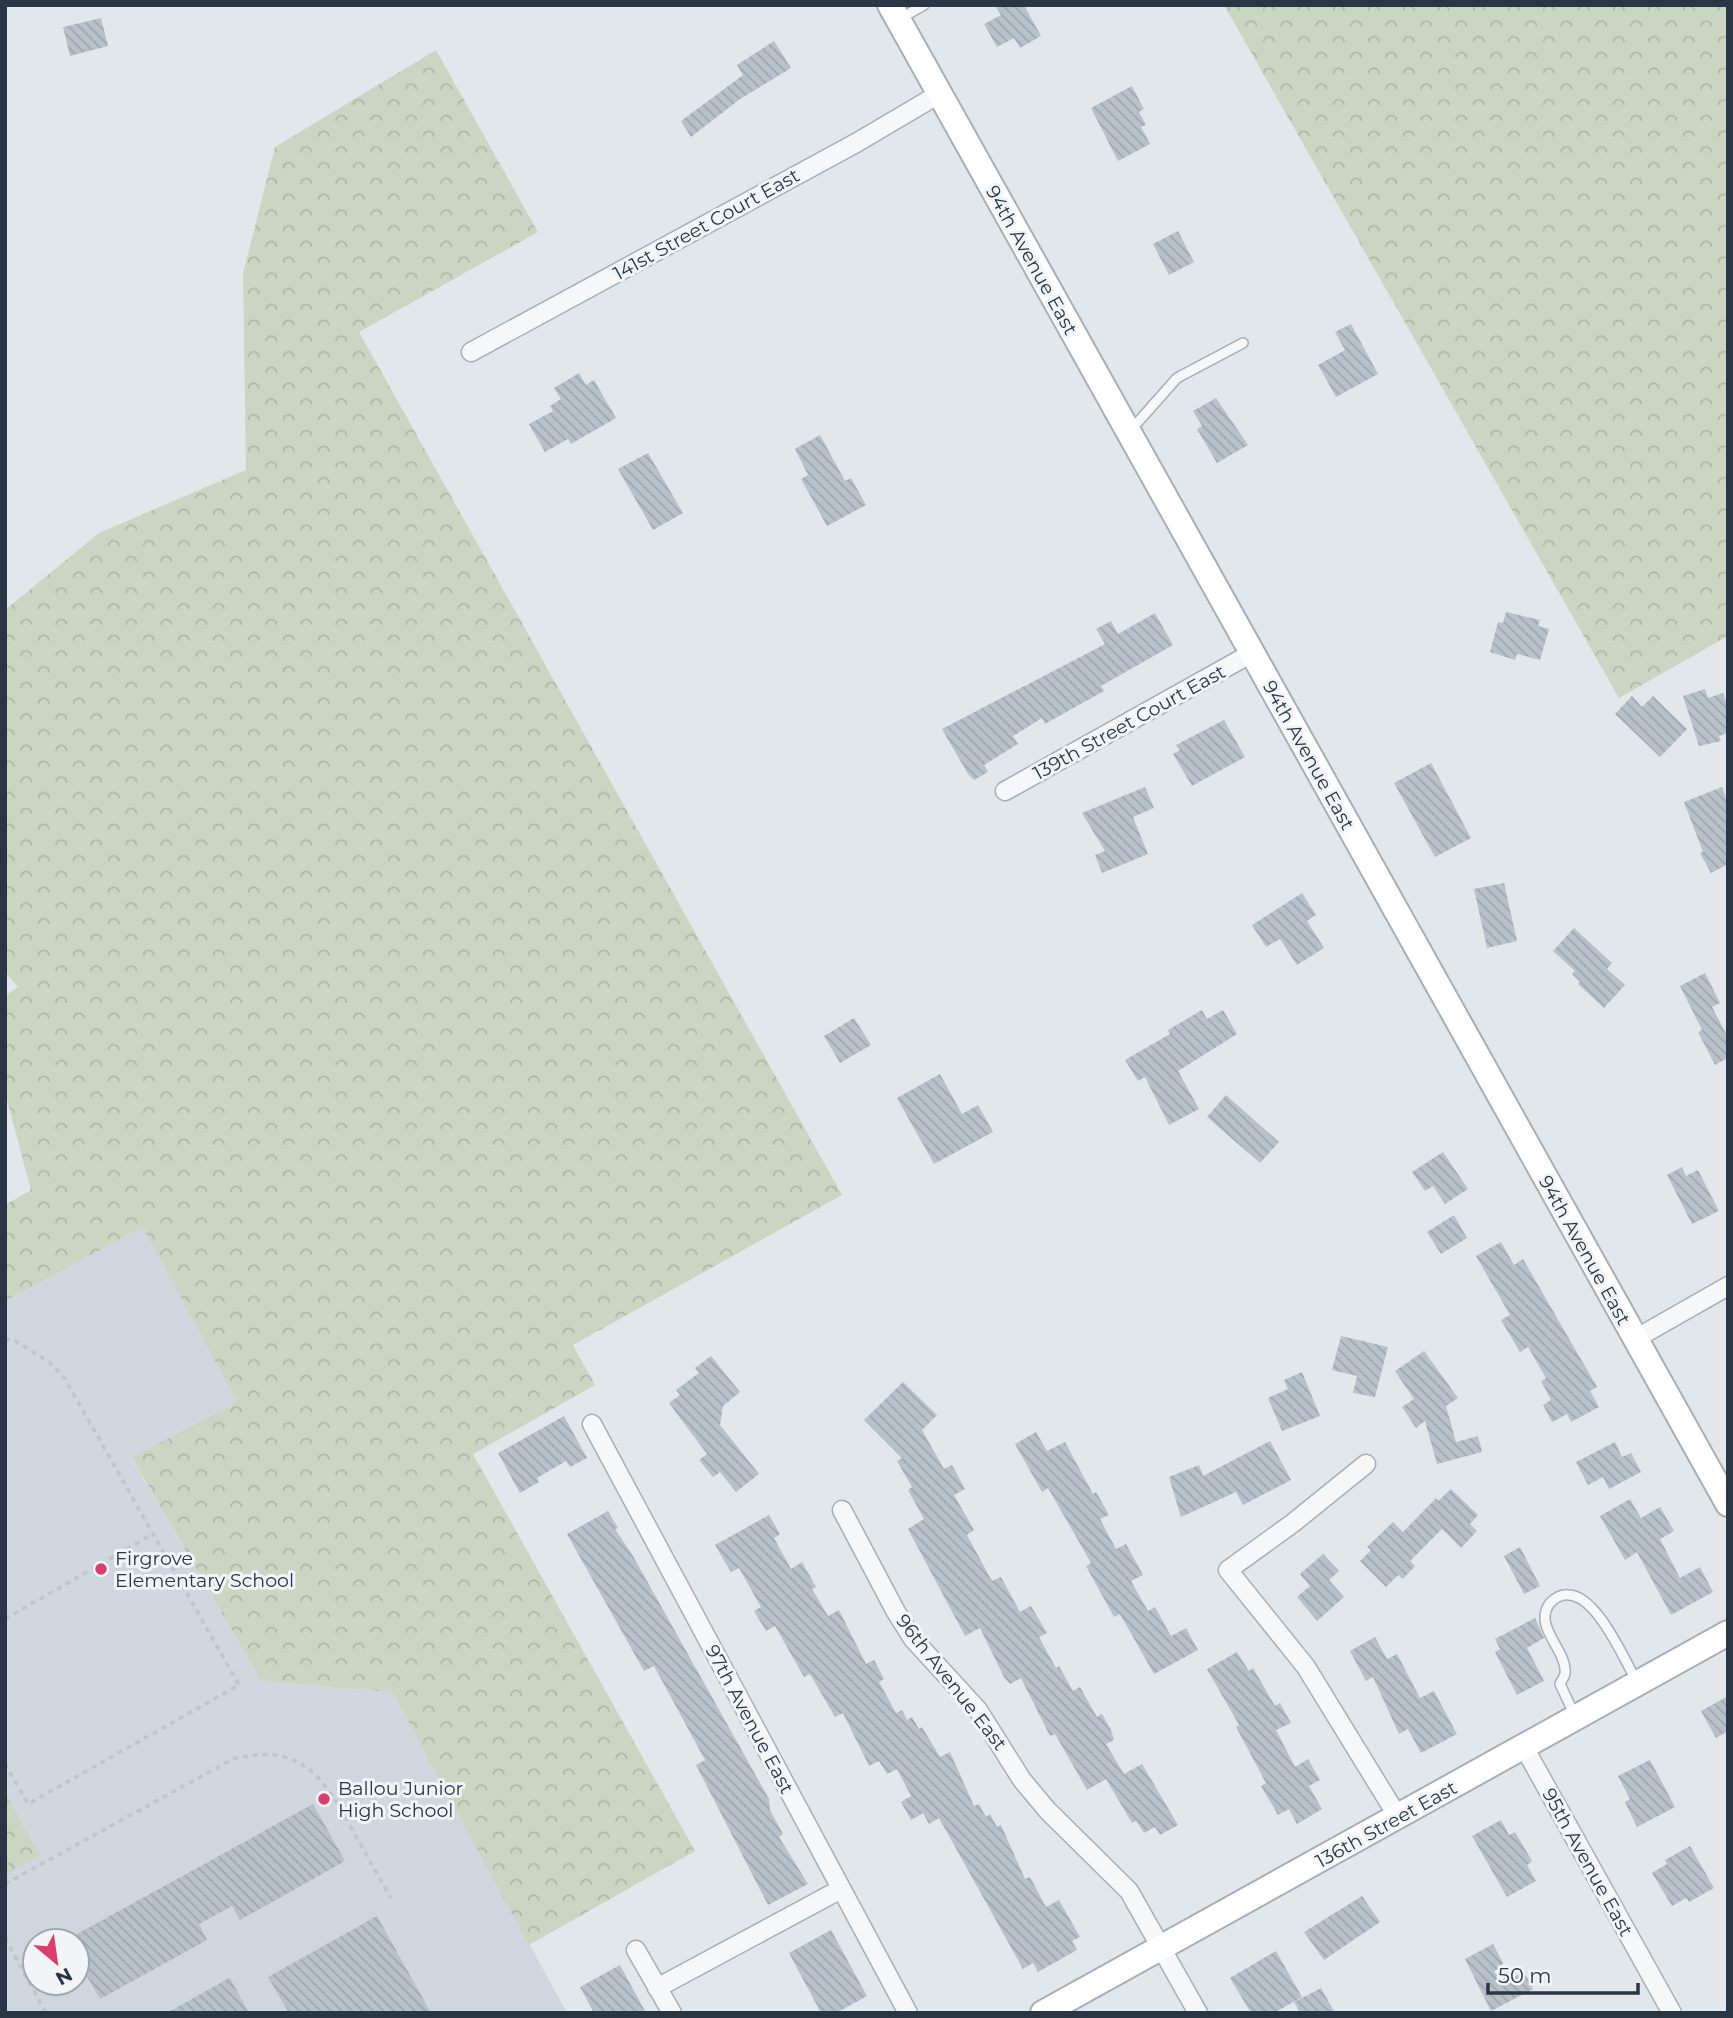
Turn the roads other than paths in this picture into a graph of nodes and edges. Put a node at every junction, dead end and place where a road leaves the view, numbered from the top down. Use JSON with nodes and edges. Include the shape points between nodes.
{"nodes":[{"id":1,"x":924,"y":5,"type":"edge"},
{"id":2,"x":894,"y":13,"type":"edge"},
{"id":3,"x":939,"y":94,"type":"junction"},
{"id":4,"x":1243,"y":343,"type":"dead end"},
{"id":5,"x":471,"y":352,"type":"dead end"},
{"id":6,"x":1128,"y":432,"type":"junction"},
{"id":7,"x":1252,"y":653,"type":"junction"},
{"id":8,"x":1006,"y":791,"type":"dead end"},
{"id":9,"x":1728,"y":1286,"type":"edge"},
{"id":10,"x":1635,"y":1339,"type":"junction"},
{"id":11,"x":592,"y":1424,"type":"dead end"},
{"id":12,"x":1366,"y":1464,"type":"dead end"},
{"id":13,"x":1728,"y":1504,"type":"edge"},
{"id":14,"x":842,"y":1510,"type":"dead end"},
{"id":15,"x":1728,"y":1633,"type":"edge"},
{"id":16,"x":1638,"y":1684,"type":"junction"},
{"id":17,"x":1576,"y":1718,"type":"junction"},
{"id":18,"x":1524,"y":1747,"type":"junction"},
{"id":19,"x":1398,"y":1817,"type":"junction"},
{"id":20,"x":841,"y":1889,"type":"junction"},
{"id":21,"x":1161,"y":1947,"type":"junction"},
{"id":22,"x":636,"y":1950,"type":"dead end"},
{"id":23,"x":657,"y":1988,"type":"junction"},
{"id":24,"x":672,"y":2013,"type":"edge"},
{"id":25,"x":908,"y":2013,"type":"edge"},
{"id":26,"x":1043,"y":2013,"type":"edge"},
{"id":27,"x":1198,"y":2013,"type":"edge"},
{"id":28,"x":1672,"y":2013,"type":"edge"}],
"edges":[{"from":1,"to":2,"type":"lane"},
{"from":2,"to":3,"type":"main road","name":"94th Avenue East"},
{"from":3,"to":5,"type":"street","name":"141st Street Court East"},
{"from":3,"to":6,"type":"main road","name":"94th Avenue East"},
{"from":4,"to":6,"type":"lane","via":[[1177,378]]},
{"from":6,"to":7,"type":"main road","name":"94th Avenue East"},
{"from":7,"to":8,"type":"street","name":"139th Street Court East"},
{"from":7,"to":10,"type":"main road","name":"94th Avenue East"},
{"from":9,"to":10,"type":"street"},
{"from":10,"to":13,"type":"main road","name":"94th Avenue East"},
{"from":11,"to":20,"type":"street","name":"97th Avenue East"},
{"from":12,"to":19,"type":"street","via":[[1228,1570],[1306,1667]]},
{"from":14,"to":21,"type":"street","name":"96th Avenue East","via":[[914,1639],[978,1710],[1048,1811],[1129,1891]]},
{"from":15,"to":16,"type":"main road","name":"136th Street East"},
{"from":16,"to":17,"type":"main road","name":"136th Street East"},
{"from":16,"to":17,"type":"lane","via":[[1590,1604],[1568,1594],[1554,1598],[1545,1619],[1562,1660],[1565,1674],[1560,1684]]},
{"from":17,"to":18,"type":"main road","name":"136th Street East"},
{"from":18,"to":19,"type":"main road","name":"136th Street East"},
{"from":18,"to":28,"type":"street","name":"95th Avenue East"},
{"from":19,"to":21,"type":"main road","name":"136th Street East"},
{"from":20,"to":23,"type":"street"},
{"from":20,"to":25,"type":"street","name":"97th Avenue East"},
{"from":21,"to":26,"type":"main road","name":"136th Street East"},
{"from":21,"to":27,"type":"street","name":"96th Avenue East"},
{"from":22,"to":23,"type":"street"},
{"from":23,"to":24,"type":"street"}]}
